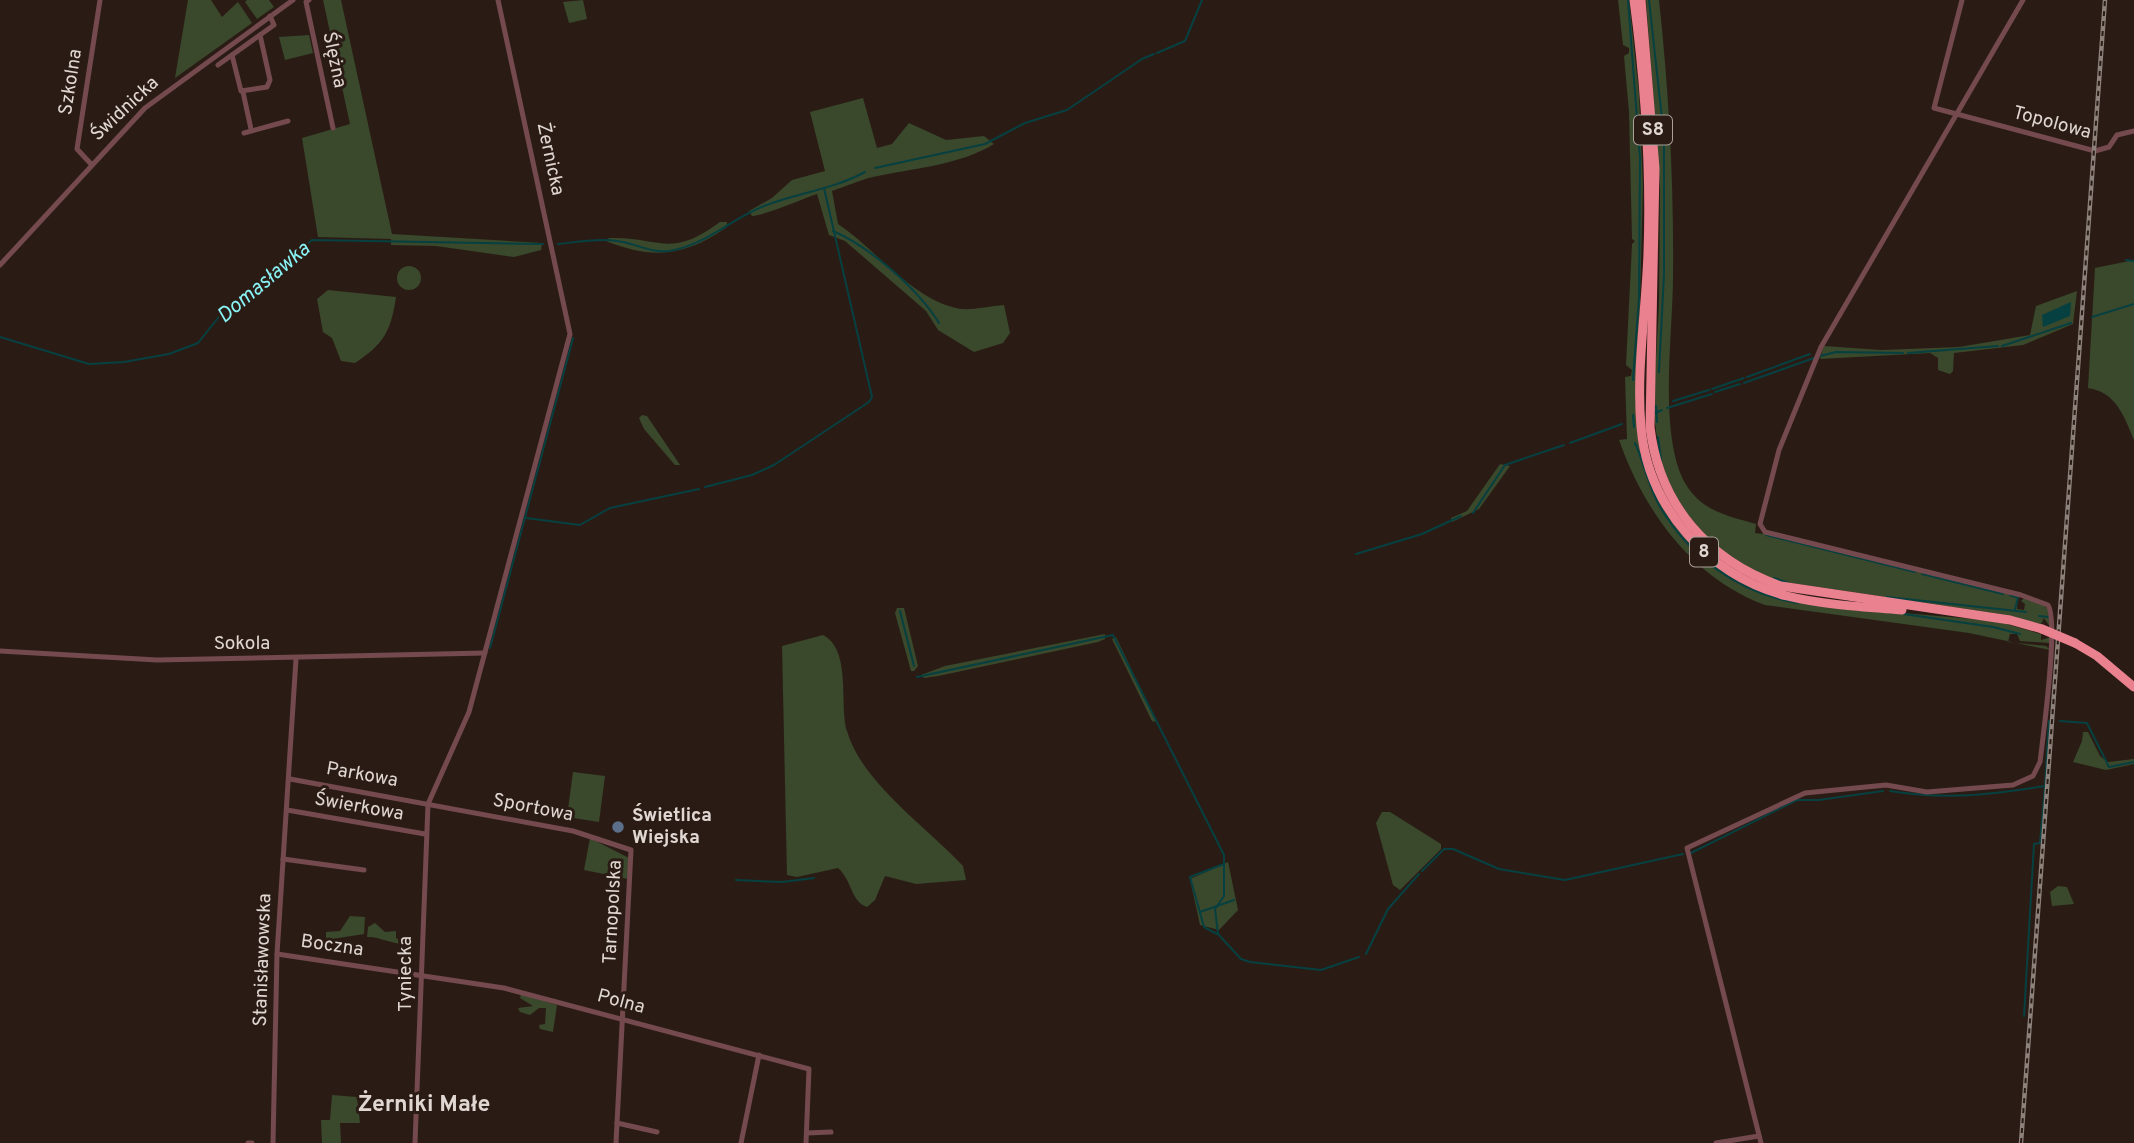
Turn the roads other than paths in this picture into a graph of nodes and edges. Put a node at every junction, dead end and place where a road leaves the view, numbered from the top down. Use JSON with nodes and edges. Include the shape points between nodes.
{"nodes":[{"id":1,"x":100,"y":0,"type":"edge"},
{"id":2,"x":293,"y":0,"type":"edge"},
{"id":3,"x":309,"y":0,"type":"edge"},
{"id":4,"x":498,"y":0,"type":"edge"},
{"id":5,"x":1634,"y":0,"type":"edge"},
{"id":6,"x":1641,"y":0,"type":"edge"},
{"id":7,"x":1962,"y":0,"type":"edge"},
{"id":8,"x":2023,"y":0,"type":"edge"},
{"id":9,"x":270,"y":16,"type":"junction"},
{"id":10,"x":260,"y":35,"type":"junction"},
{"id":11,"x":232,"y":55,"type":"junction"},
{"id":12,"x":218,"y":65,"type":"dead end"},
{"id":13,"x":243,"y":92,"type":"junction"},
{"id":14,"x":1955,"y":113,"type":"junction"},
{"id":15,"x":288,"y":121,"type":"dead end"},
{"id":16,"x":333,"y":128,"type":"dead end"},
{"id":17,"x":251,"y":129,"type":"junction"},
{"id":18,"x":2134,"y":131,"type":"edge"},
{"id":19,"x":244,"y":133,"type":"dead end"},
{"id":20,"x":91,"y":164,"type":"junction"},
{"id":21,"x":1648,"y":207,"type":"joint"},
{"id":22,"x":1656,"y":261,"type":"joint"},
{"id":23,"x":0,"y":265,"type":"edge"},
{"id":24,"x":570,"y":325,"type":"joint"},
{"id":25,"x":1961,"y":613,"type":"junction"},
{"id":26,"x":0,"y":651,"type":"edge"},
{"id":27,"x":485,"y":653,"type":"junction"},
{"id":28,"x":296,"y":659,"type":"junction"},
{"id":29,"x":2134,"y":687,"type":"edge"},
{"id":30,"x":290,"y":779,"type":"junction"},
{"id":31,"x":428,"y":804,"type":"junction"},
{"id":32,"x":287,"y":810,"type":"junction"},
{"id":33,"x":425,"y":834,"type":"junction"},
{"id":34,"x":631,"y":850,"type":"joint"},
{"id":35,"x":283,"y":859,"type":"junction"},
{"id":36,"x":364,"y":870,"type":"dead end"},
{"id":37,"x":277,"y":954,"type":"junction"},
{"id":38,"x":423,"y":974,"type":"junction"},
{"id":39,"x":624,"y":1020,"type":"junction"},
{"id":40,"x":759,"y":1055,"type":"junction"},
{"id":41,"x":617,"y":1123,"type":"junction"},
{"id":42,"x":657,"y":1132,"type":"dead end"},
{"id":43,"x":831,"y":1132,"type":"dead end"},
{"id":44,"x":807,"y":1133,"type":"junction"},
{"id":45,"x":1760,"y":1140,"type":"edge"},
{"id":46,"x":273,"y":1143,"type":"edge"},
{"id":47,"x":415,"y":1143,"type":"edge"},
{"id":48,"x":616,"y":1143,"type":"edge"},
{"id":49,"x":741,"y":1143,"type":"edge"},
{"id":50,"x":806,"y":1143,"type":"edge"},
{"id":51,"x":1716,"y":1143,"type":"edge"}],
"edges":[{"from":1,"to":20,"type":"street","name":"Szkolna","via":[[77,149]]},
{"from":2,"to":9,"type":"street","name":"Świdnicka"},
{"from":3,"to":16,"type":"street","name":"Ślężna"},
{"from":4,"to":24,"type":"street","name":"Żernicka"},
{"from":5,"to":21,"type":"highway","number":"S8"},
{"from":6,"to":22,"type":"highway","number":"S8","via":[[1654,134]]},
{"from":7,"to":14,"type":"street","name":"Topolowa","via":[[1934,107]]},
{"from":8,"to":14,"type":"street"},
{"from":9,"to":10,"type":"street","via":[[274,25]]},
{"from":9,"to":20,"type":"street","name":"Świdnicka","via":[[145,108]]},
{"from":10,"to":11,"type":"street"},
{"from":10,"to":13,"type":"street","via":[[270,83]]},
{"from":11,"to":12,"type":"street"},
{"from":11,"to":13,"type":"street"},
{"from":13,"to":17,"type":"street"},
{"from":14,"to":18,"type":"street","name":"Topolowa","via":[[2097,151],[2109,147],[2118,135]]},
{"from":14,"to":45,"type":"street","via":[[1818,352],[1779,450],[1759,524],[1765,532],[2048,605],[2053,614],[2052,646],[2040,762],[2032,776],[2013,785],[1927,792],[1886,785],[1805,793],[1687,849]]},
{"from":15,"to":17,"type":"street"},
{"from":17,"to":19,"type":"street"},
{"from":20,"to":23,"type":"street","name":"Świdnicka"},
{"from":21,"to":25,"type":"highway","number":"8","via":[[1640,398],[1645,454],[1665,503],[1699,547],[1733,574],[1786,596]]},
{"from":22,"to":25,"type":"highway","number":"8","via":[[1651,440],[1667,490],[1696,534],[1732,564],[1781,586]]},
{"from":24,"to":27,"type":"street","name":"Tyniecka"},
{"from":25,"to":29,"type":"highway","number":"8","bridge":true,"via":[[2010,620],[2075,643]]},
{"from":26,"to":28,"type":"street","name":"Sokola","via":[[157,660]]},
{"from":27,"to":28,"type":"street","name":"Sokola"},
{"from":27,"to":31,"type":"street","name":"Tyniecka","via":[[469,712]]},
{"from":28,"to":30,"type":"street","name":"Stanisławowska"},
{"from":30,"to":31,"type":"street","name":"Parkowa"},
{"from":30,"to":32,"type":"street","name":"Stanisławowska"},
{"from":31,"to":33,"type":"street","name":"Tyniecka"},
{"from":31,"to":34,"type":"street","name":"Sportowa","via":[[573,831]]},
{"from":32,"to":33,"type":"street","name":"Świerkowa"},
{"from":32,"to":35,"type":"street","name":"Stanisławowska"},
{"from":33,"to":38,"type":"street","name":"Tyniecka"},
{"from":34,"to":39,"type":"street","name":"Tarnopolska"},
{"from":35,"to":36,"type":"street"},
{"from":35,"to":37,"type":"street","name":"Stanisławowska"},
{"from":37,"to":38,"type":"street","name":"Boczna"},
{"from":37,"to":46,"type":"street","name":"Stanisławowska"},
{"from":38,"to":39,"type":"street","name":"Polna","via":[[504,988]]},
{"from":38,"to":47,"type":"street","name":"Tyniecka"},
{"from":39,"to":40,"type":"street","name":"Polna"},
{"from":39,"to":41,"type":"street","name":"Tarnopolska"},
{"from":40,"to":44,"type":"street","name":"Polna","via":[[809,1069]]},
{"from":40,"to":49,"type":"street"},
{"from":41,"to":42,"type":"street"},
{"from":41,"to":48,"type":"street","name":"Tarnopolska"},
{"from":43,"to":44,"type":"street"},
{"from":44,"to":50,"type":"street"},
{"from":45,"to":51,"type":"street"}]}
